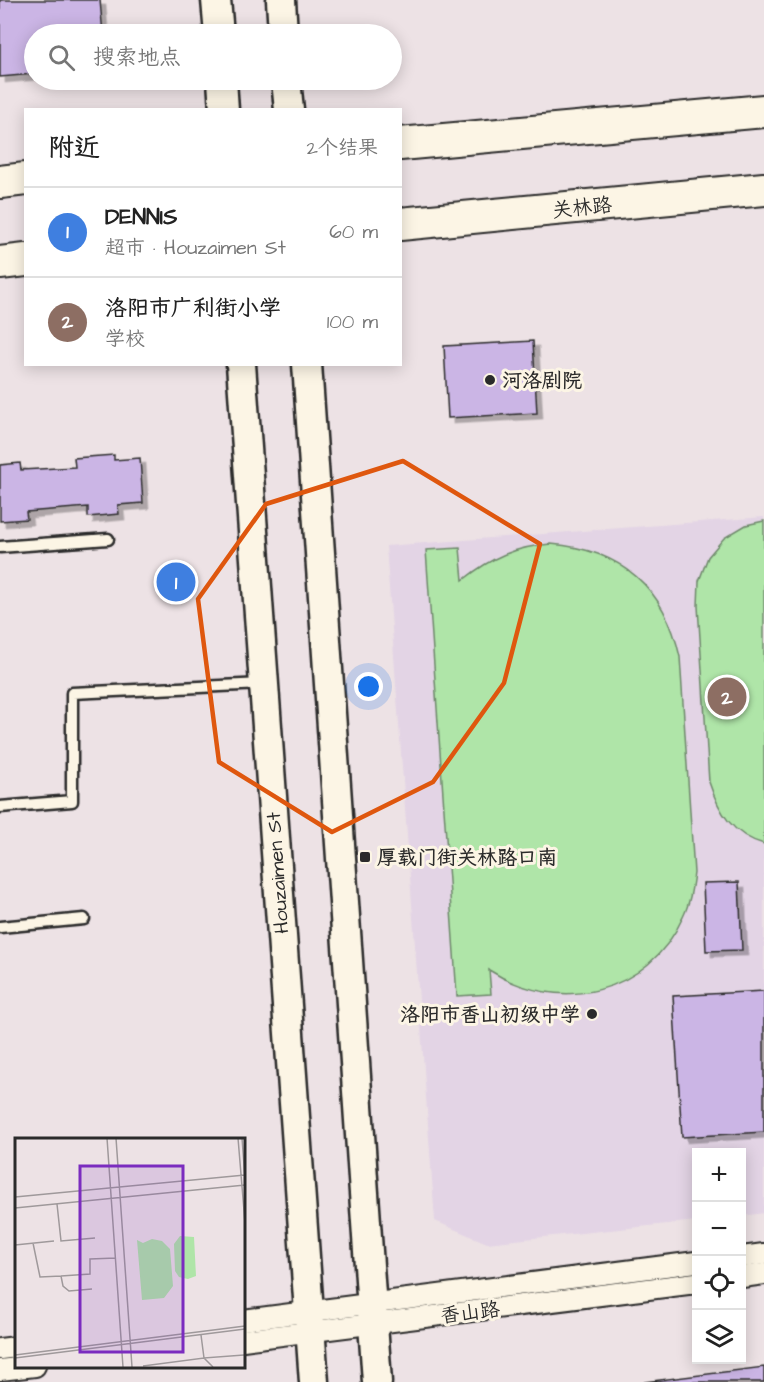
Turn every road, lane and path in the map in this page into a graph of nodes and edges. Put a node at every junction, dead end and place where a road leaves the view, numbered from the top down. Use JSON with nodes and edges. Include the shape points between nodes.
{"nodes":[{"id":1,"x":216,"y":0,"type":"edge"},
{"id":2,"x":281,"y":0,"type":"edge"},
{"id":3,"x":218,"y":24,"type":"edge"},
{"id":4,"x":282,"y":24,"type":"edge"},
{"id":5,"x":223,"y":90,"type":"edge"},
{"id":6,"x":287,"y":90,"type":"edge"},
{"id":7,"x":224,"y":108,"type":"edge"},
{"id":8,"x":289,"y":108,"type":"edge"},
{"id":9,"x":764,"y":111,"type":"edge"},
{"id":10,"x":402,"y":144,"type":"edge"},
{"id":11,"x":24,"y":179,"type":"edge"},
{"id":12,"x":0,"y":182,"type":"edge"},
{"id":13,"x":764,"y":189,"type":"edge"},
{"id":14,"x":402,"y":224,"type":"edge"},
{"id":15,"x":24,"y":260,"type":"edge"},
{"id":16,"x":0,"y":263,"type":"edge"},
{"id":17,"x":241,"y":366,"type":"edge"},
{"id":18,"x":307,"y":366,"type":"edge"},
{"id":19,"x":108,"y":539,"type":"dead end"},
{"id":20,"x":0,"y":547,"type":"edge"},
{"id":21,"x":264,"y":684,"type":"junction"},
{"id":22,"x":0,"y":807,"type":"edge"},
{"id":23,"x":84,"y":919,"type":"dead end"},
{"id":24,"x":0,"y":927,"type":"edge"},
{"id":25,"x":764,"y":1254,"type":"edge"},
{"id":26,"x":746,"y":1256,"type":"edge"},
{"id":27,"x":692,"y":1263,"type":"edge"},
{"id":28,"x":764,"y":1274,"type":"edge"},
{"id":29,"x":746,"y":1276,"type":"edge"},
{"id":30,"x":692,"y":1283,"type":"edge"},
{"id":31,"x":372,"y":1315,"type":"junction"},
{"id":32,"x":244,"y":1320,"type":"edge"},
{"id":33,"x":310,"y":1322,"type":"junction"},
{"id":34,"x":244,"y":1340,"type":"edge"},
{"id":35,"x":15,"y":1347,"type":"edge"},
{"id":36,"x":0,"y":1349,"type":"edge"},
{"id":37,"x":21,"y":1367,"type":"edge"},
{"id":38,"x":0,"y":1370,"type":"edge"},
{"id":39,"x":314,"y":1382,"type":"edge"},
{"id":40,"x":377,"y":1382,"type":"edge"}],
"edges":[{"from":1,"to":3,"type":"main road"},
{"from":2,"to":4,"type":"main road"},
{"from":5,"to":7,"type":"main road"},
{"from":6,"to":8,"type":"main road"},
{"from":9,"to":10,"type":"main road"},
{"from":11,"to":12,"type":"main road"},
{"from":13,"to":14,"type":"main road","name":"关林路"},
{"from":15,"to":16,"type":"main road"},
{"from":17,"to":21,"type":"main road","name":"Houzaimen St"},
{"from":18,"to":31,"type":"main road"},
{"from":19,"to":20,"type":"lane"},
{"from":21,"to":22,"type":"lane","via":[[72,693],[72,801]]},
{"from":21,"to":33,"type":"main road","name":"Houzaimen St"},
{"from":23,"to":24,"type":"lane"},
{"from":25,"to":26,"type":"street"},
{"from":27,"to":31,"type":"street","name":"香山路"},
{"from":28,"to":29,"type":"street"},
{"from":30,"to":31,"type":"street","name":"香山路"},
{"from":31,"to":33,"type":"street","name":"香山路"},
{"from":31,"to":40,"type":"main road"},
{"from":32,"to":33,"type":"street","name":"香山路"},
{"from":33,"to":34,"type":"street","name":"香山路"},
{"from":33,"to":39,"type":"main road","name":"Houzaimen St"},
{"from":35,"to":36,"type":"street"},
{"from":37,"to":38,"type":"street"}]}
